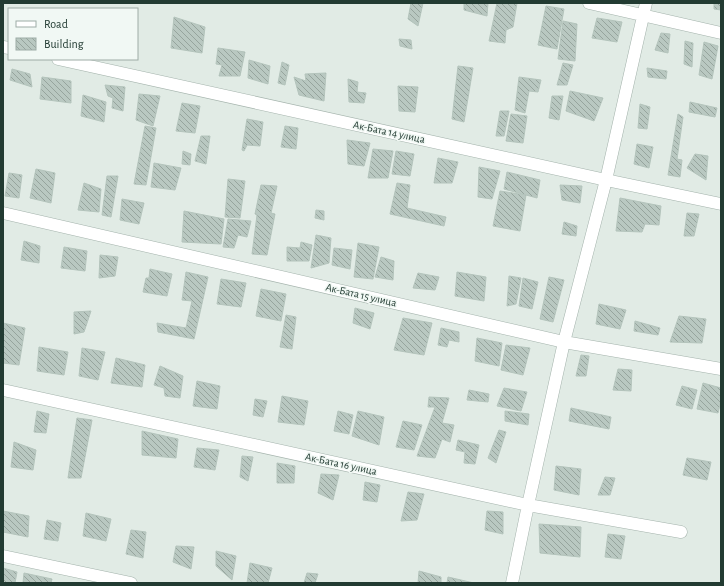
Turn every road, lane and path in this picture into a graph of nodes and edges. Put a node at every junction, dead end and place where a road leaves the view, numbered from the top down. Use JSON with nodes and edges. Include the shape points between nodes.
{"nodes":[{"id":1,"x":589,"y":3,"type":"edge"},
{"id":2,"x":646,"y":3,"type":"edge"},
{"id":3,"x":643,"y":15,"type":"junction"},
{"id":4,"x":721,"y":33,"type":"edge"},
{"id":5,"x":63,"y":60,"type":"edge"},
{"id":6,"x":606,"y":180,"type":"junction"},
{"id":7,"x":721,"y":204,"type":"edge"},
{"id":8,"x":3,"y":213,"type":"edge"},
{"id":9,"x":564,"y":342,"type":"junction"},
{"id":10,"x":721,"y":369,"type":"edge"},
{"id":11,"x":3,"y":390,"type":"edge"},
{"id":12,"x":528,"y":504,"type":"junction"},
{"id":13,"x":681,"y":532,"type":"dead end"},
{"id":14,"x":3,"y":556,"type":"edge"},
{"id":15,"x":131,"y":583,"type":"edge"},
{"id":16,"x":512,"y":583,"type":"edge"}],
"edges":[{"from":1,"to":3,"type":"street"},
{"from":2,"to":3,"type":"street"},
{"from":3,"to":4,"type":"street"},
{"from":3,"to":6,"type":"street"},
{"from":5,"to":6,"type":"street","name":"Ак-Бата 14 улица"},
{"from":6,"to":7,"type":"street","name":"Ак-Бата 14 улица"},
{"from":6,"to":9,"type":"street"},
{"from":8,"to":9,"type":"street","name":"Ак-Бата 15 улица"},
{"from":9,"to":10,"type":"street","name":"Ак-Бата 15 улица"},
{"from":9,"to":12,"type":"street"},
{"from":11,"to":12,"type":"street","name":"Ак-Бата 16 улица"},
{"from":12,"to":13,"type":"street","name":"Ак-Бата 16 улица"},
{"from":12,"to":16,"type":"street"},
{"from":14,"to":15,"type":"street"}]}
